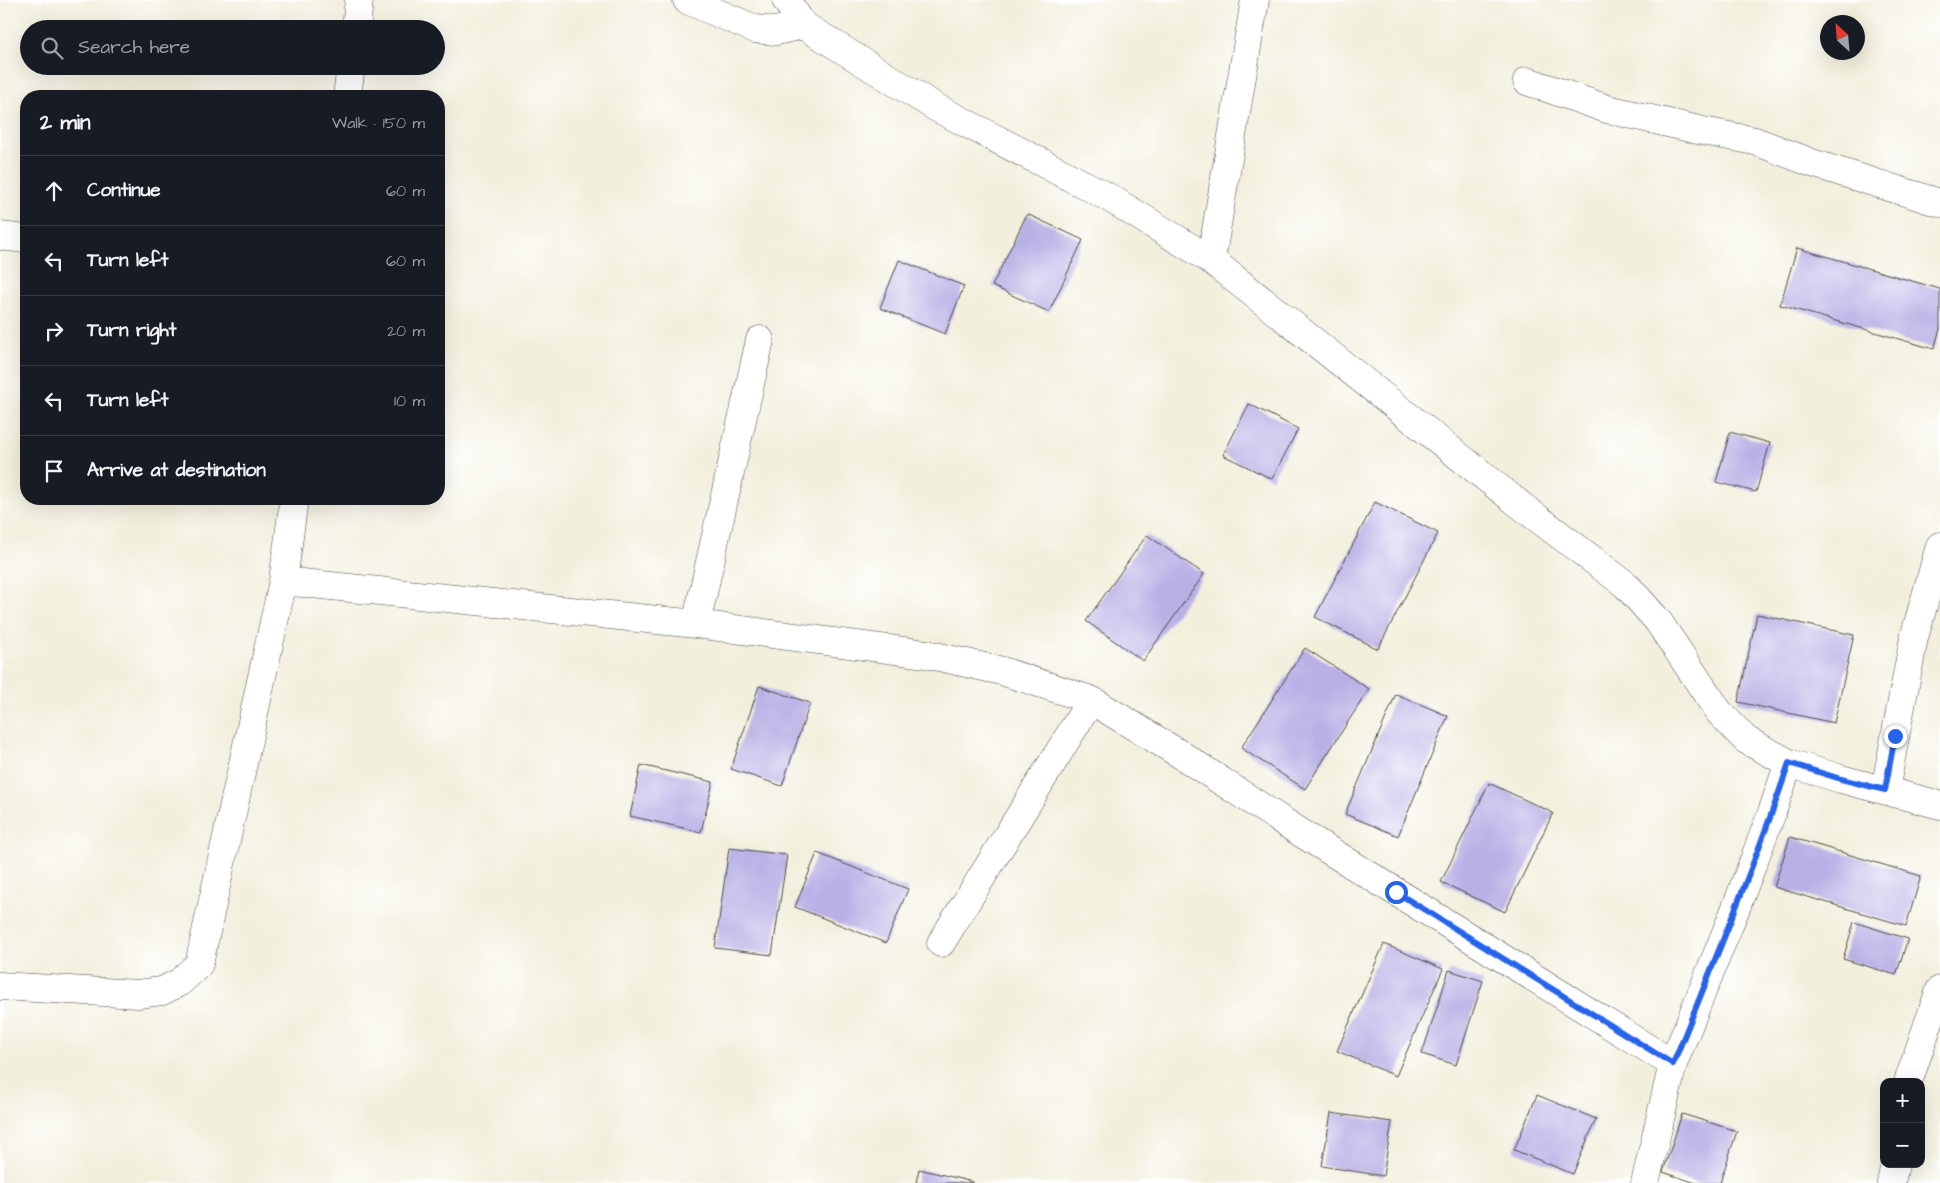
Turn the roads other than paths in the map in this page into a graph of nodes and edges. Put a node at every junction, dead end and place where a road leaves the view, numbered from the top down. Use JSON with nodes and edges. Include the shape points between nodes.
{"nodes":[{"id":1,"x":360,"y":0,"type":"edge"},
{"id":2,"x":687,"y":0,"type":"edge"},
{"id":3,"x":786,"y":0,"type":"edge"},
{"id":4,"x":1255,"y":0,"type":"edge"},
{"id":5,"x":357,"y":20,"type":"edge"},
{"id":6,"x":803,"y":25,"type":"junction"},
{"id":7,"x":350,"y":75,"type":"edge"},
{"id":8,"x":1526,"y":81,"type":"dead end"},
{"id":9,"x":348,"y":90,"type":"edge"},
{"id":10,"x":1940,"y":203,"type":"edge"},
{"id":11,"x":0,"y":236,"type":"edge"},
{"id":12,"x":20,"y":238,"type":"edge"},
{"id":13,"x":1211,"y":260,"type":"junction"},
{"id":14,"x":760,"y":340,"type":"dead end"},
{"id":15,"x":293,"y":505,"type":"edge"},
{"id":16,"x":1940,"y":546,"type":"edge"},
{"id":17,"x":283,"y":581,"type":"junction"},
{"id":18,"x":696,"y":624,"type":"junction"},
{"id":19,"x":1091,"y":700,"type":"junction"},
{"id":20,"x":1789,"y":763,"type":"junction"},
{"id":21,"x":1885,"y":790,"type":"junction"},
{"id":22,"x":1940,"y":805,"type":"edge"},
{"id":23,"x":941,"y":943,"type":"dead end"},
{"id":24,"x":0,"y":986,"type":"edge"},
{"id":25,"x":1940,"y":990,"type":"edge"},
{"id":26,"x":1673,"y":1064,"type":"junction"},
{"id":27,"x":1909,"y":1078,"type":"edge"},
{"id":28,"x":1894,"y":1168,"type":"edge"},
{"id":29,"x":1645,"y":1183,"type":"edge"},
{"id":30,"x":1892,"y":1183,"type":"edge"}],
"edges":[{"from":1,"to":5,"type":"street"},
{"from":2,"to":6,"type":"street","via":[[755,29],[776,31]]},
{"from":3,"to":6,"type":"street"},
{"from":4,"to":13,"type":"street"},
{"from":6,"to":13,"type":"street","via":[[937,108],[1108,197]]},
{"from":7,"to":9,"type":"street"},
{"from":8,"to":10,"type":"street","via":[[1607,109],[1755,141],[1812,163]]},
{"from":11,"to":12,"type":"street"},
{"from":13,"to":20,"type":"street","via":[[1528,511],[1626,584],[1658,621],[1719,712],[1746,740]]},
{"from":14,"to":18,"type":"street"},
{"from":15,"to":17,"type":"street"},
{"from":16,"to":21,"type":"street","via":[[1914,638]]},
{"from":17,"to":18,"type":"street"},
{"from":17,"to":24,"type":"street","via":[[199,964],[180,982],[162,991],[138,994]]},
{"from":18,"to":19,"type":"street","via":[[926,654],[1002,671]]},
{"from":19,"to":23,"type":"street"},
{"from":19,"to":26,"type":"street"},
{"from":20,"to":21,"type":"street"},
{"from":20,"to":26,"type":"street","via":[[1741,896]]},
{"from":21,"to":22,"type":"street"},
{"from":25,"to":27,"type":"street"},
{"from":26,"to":29,"type":"street"},
{"from":28,"to":30,"type":"street"}]}
